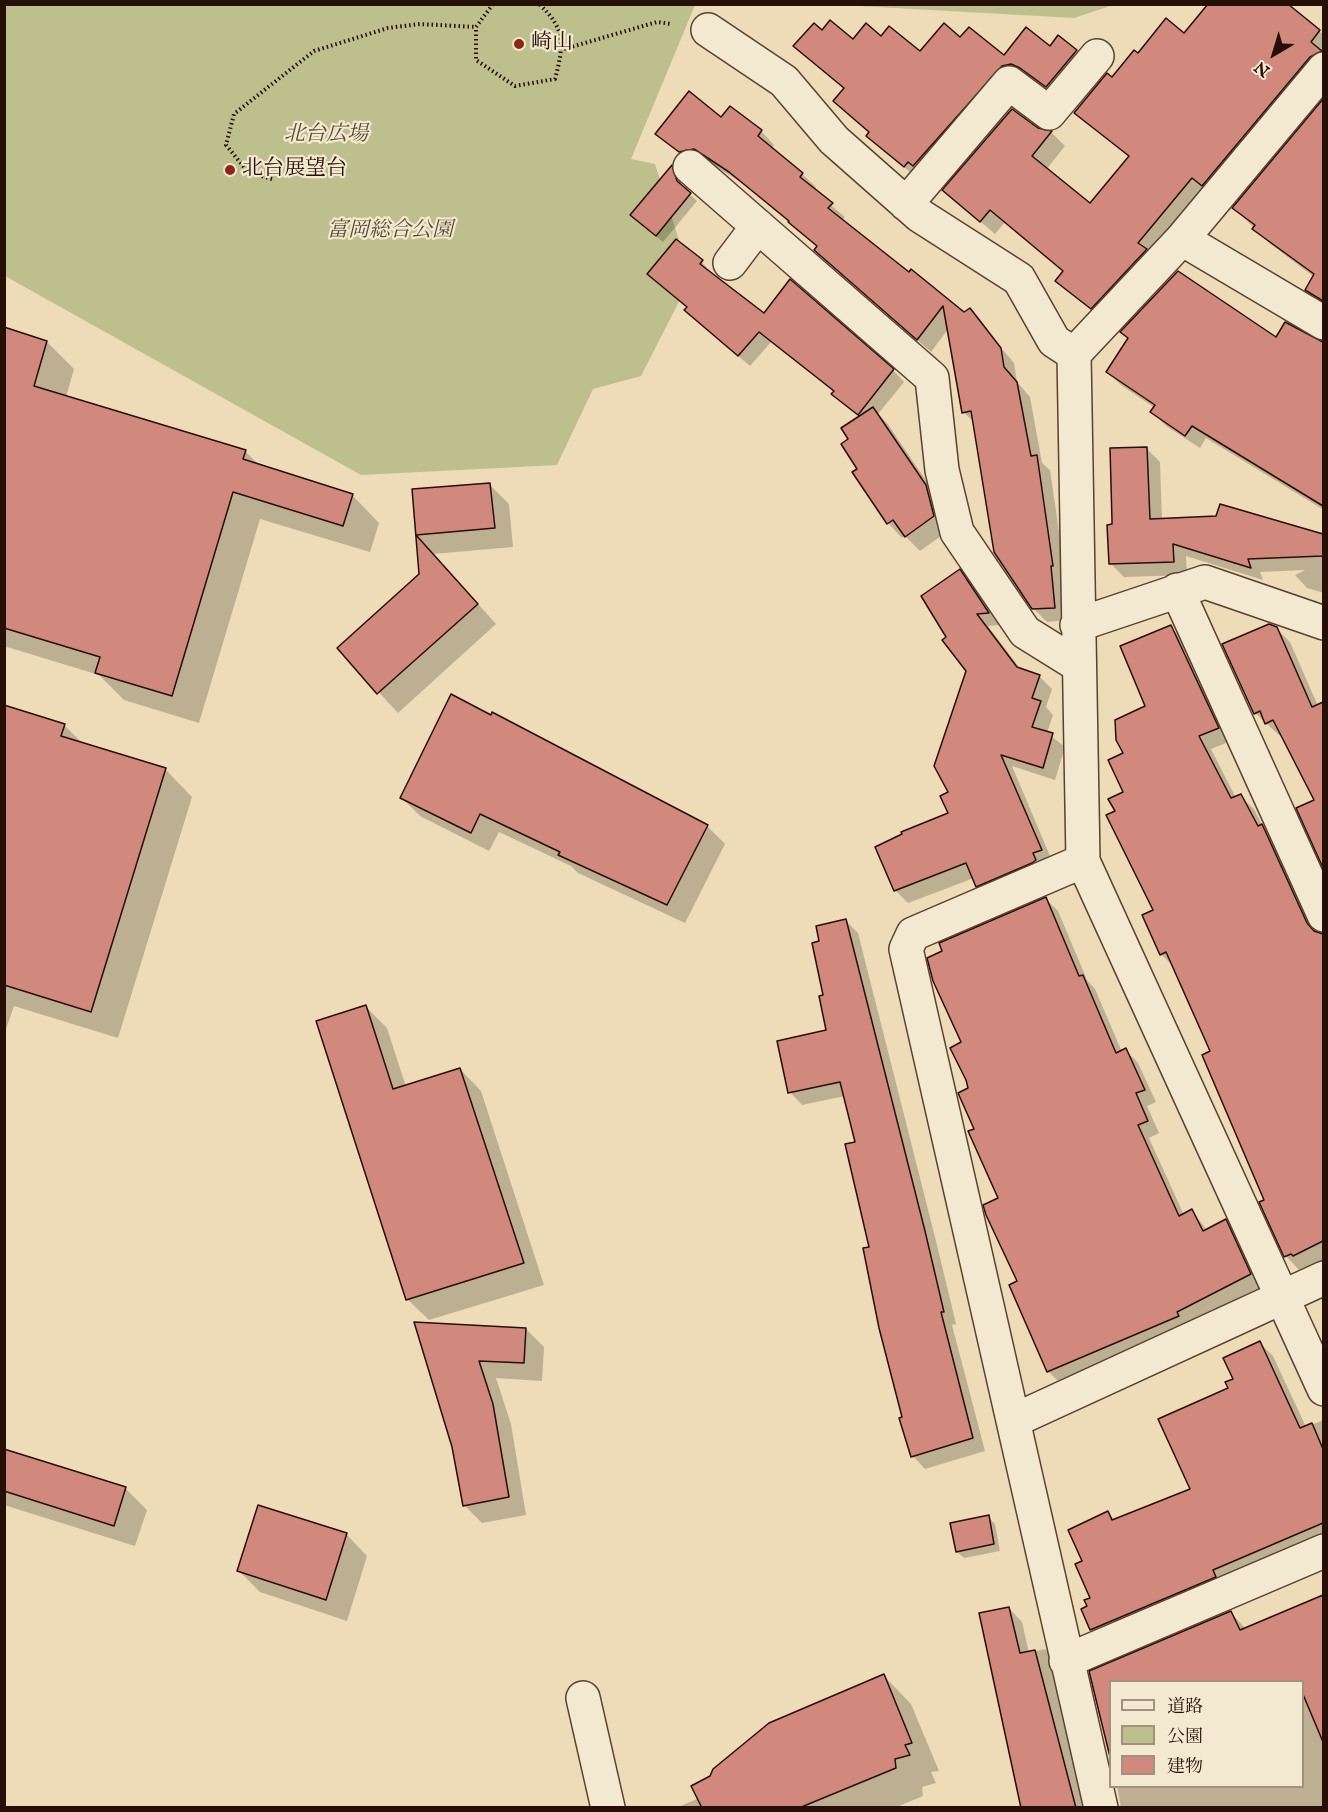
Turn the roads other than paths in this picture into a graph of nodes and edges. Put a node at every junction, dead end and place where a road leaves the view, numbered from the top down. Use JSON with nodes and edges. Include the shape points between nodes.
{"nodes":[{"id":1,"x":708,"y":30,"type":"road end"},
{"id":2,"x":1097,"y":56,"type":"dead end"},
{"id":3,"x":1323,"y":69,"type":"edge"},
{"id":4,"x":690,"y":167,"type":"dead end"},
{"id":5,"x":906,"y":204,"type":"junction"},
{"id":6,"x":758,"y":226,"type":"junction"},
{"id":7,"x":1182,"y":239,"type":"junction"},
{"id":8,"x":730,"y":263,"type":"dead end"},
{"id":9,"x":1323,"y":323,"type":"edge"},
{"id":10,"x":1074,"y":354,"type":"junction"},
{"id":11,"x":1177,"y":590,"type":"junction"},
{"id":12,"x":1323,"y":623,"type":"edge"},
{"id":13,"x":1077,"y":625,"type":"junction"},
{"id":14,"x":1078,"y":664,"type":"junction"},
{"id":15,"x":1083,"y":861,"type":"junction"},
{"id":16,"x":1323,"y":915,"type":"edge"},
{"id":17,"x":1323,"y":1278,"type":"edge"},
{"id":18,"x":1282,"y":1296,"type":"junction"},
{"id":19,"x":1323,"y":1389,"type":"edge"},
{"id":20,"x":1015,"y":1420,"type":"junction"},
{"id":21,"x":1323,"y":1551,"type":"edge"},
{"id":22,"x":1066,"y":1661,"type":"junction"},
{"id":23,"x":583,"y":1698,"type":"dead end"},
{"id":24,"x":608,"y":1808,"type":"edge"},
{"id":25,"x":1101,"y":1808,"type":"edge"}],
"edges":[{"from":1,"to":5,"type":"street","via":[[784,81],[834,140]]},
{"from":2,"to":5,"type":"street","via":[[1049,113],[1009,83]]},
{"from":3,"to":7,"type":"street"},
{"from":4,"to":6,"type":"street"},
{"from":5,"to":10,"type":"street","via":[[1019,279],[1054,341]]},
{"from":6,"to":8,"type":"street"},
{"from":6,"to":14,"type":"street","via":[[932,378],[942,470],[957,532],[1025,632]]},
{"from":7,"to":9,"type":"street"},
{"from":7,"to":10,"type":"street"},
{"from":10,"to":13,"type":"street"},
{"from":11,"to":12,"type":"street","via":[[1205,582]]},
{"from":11,"to":13,"type":"street"},
{"from":11,"to":16,"type":"street"},
{"from":13,"to":14,"type":"street"},
{"from":14,"to":15,"type":"street"},
{"from":15,"to":18,"type":"street"},
{"from":15,"to":20,"type":"street","via":[[913,934],[906,949]]},
{"from":17,"to":18,"type":"street"},
{"from":18,"to":19,"type":"street"},
{"from":18,"to":20,"type":"street"},
{"from":20,"to":22,"type":"street"},
{"from":21,"to":22,"type":"street"},
{"from":22,"to":25,"type":"street"},
{"from":23,"to":24,"type":"street"}]}
